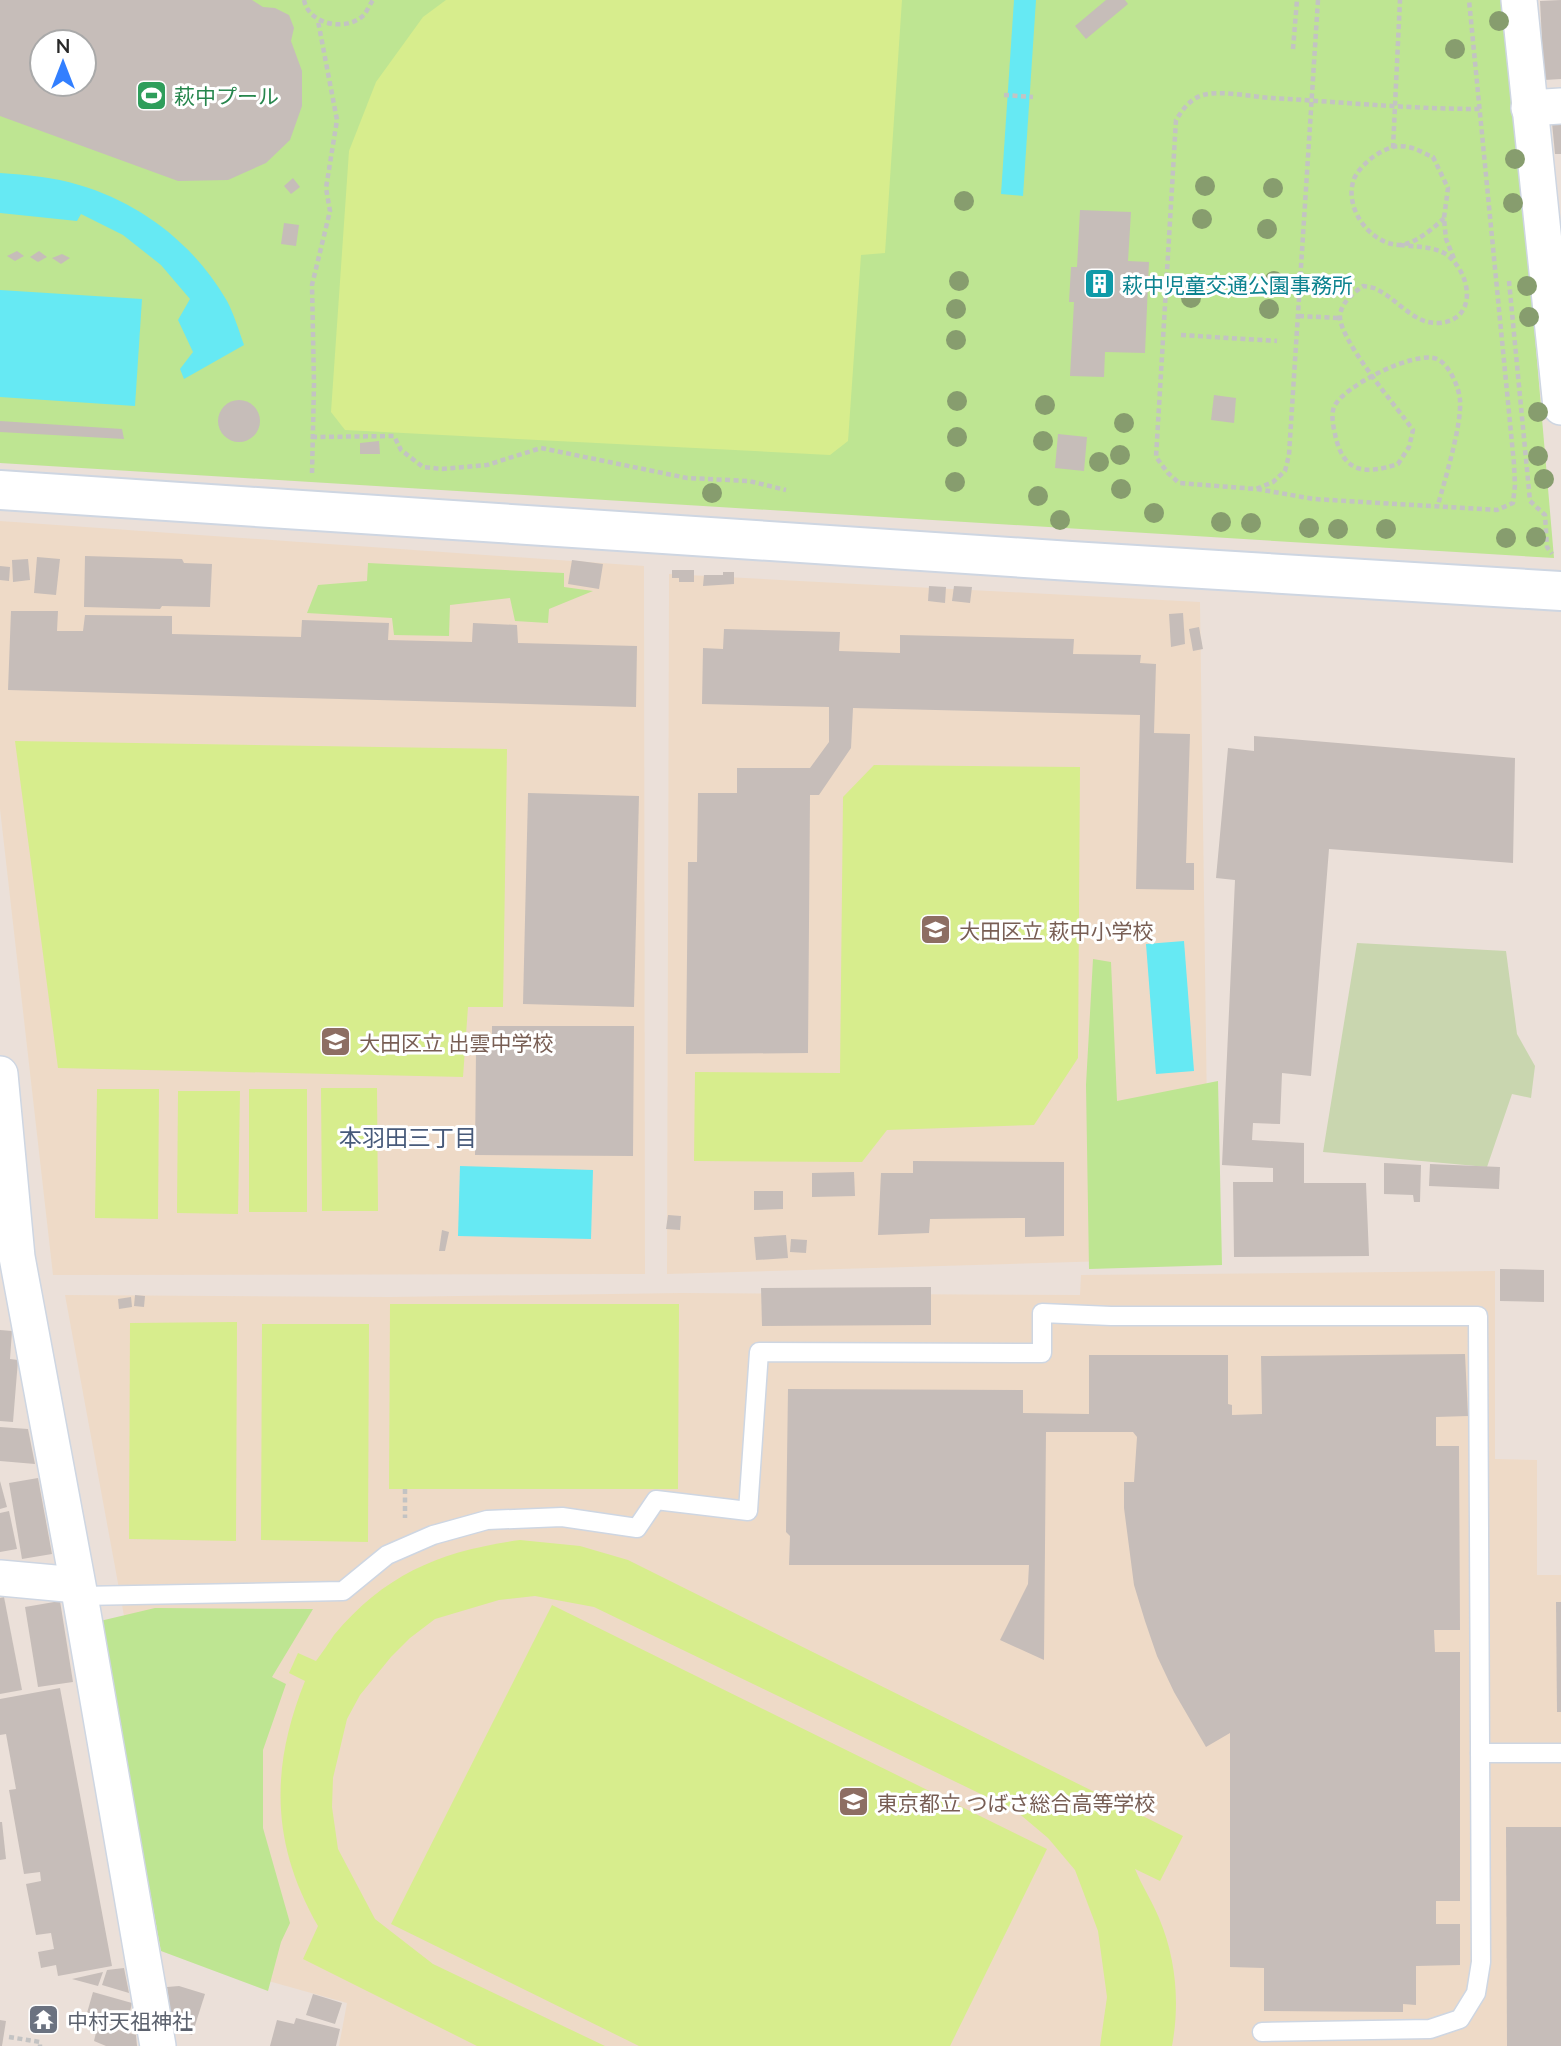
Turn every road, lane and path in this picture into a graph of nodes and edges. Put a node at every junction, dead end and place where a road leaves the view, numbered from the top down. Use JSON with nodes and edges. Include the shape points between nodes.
{"nodes":[{"id":1,"x":304,"y":0,"type":"edge"},
{"id":2,"x":373,"y":0,"type":"edge"},
{"id":3,"x":1297,"y":0,"type":"edge"},
{"id":4,"x":1318,"y":0,"type":"edge"},
{"id":5,"x":1400,"y":0,"type":"edge"},
{"id":6,"x":1469,"y":0,"type":"edge"},
{"id":7,"x":1519,"y":0,"type":"edge"},
{"id":8,"x":318,"y":21,"type":"junction"},
{"id":9,"x":1293,"y":49,"type":"dead end"},
{"id":10,"x":1003,"y":95,"type":"dead end"},
{"id":11,"x":1033,"y":97,"type":"dead end"},
{"id":12,"x":1313,"y":101,"type":"junction"},
{"id":13,"x":1395,"y":105,"type":"junction"},
{"id":14,"x":1545,"y":107,"type":"edge"},
{"id":15,"x":1480,"y":109,"type":"junction"},
{"id":16,"x":1393,"y":148,"type":"junction"},
{"id":17,"x":1444,"y":218,"type":"junction"},
{"id":18,"x":1400,"y":245,"type":"junction"},
{"id":19,"x":1456,"y":265,"type":"junction"},
{"id":20,"x":1298,"y":316,"type":"junction"},
{"id":21,"x":1340,"y":318,"type":"junction"},
{"id":22,"x":1181,"y":335,"type":"dead end"},
{"id":23,"x":1277,"y":341,"type":"dead end"},
{"id":24,"x":1373,"y":375,"type":"junction"},
{"id":25,"x":1561,"y":407,"type":"edge"},
{"id":26,"x":312,"y":437,"type":"junction"},
{"id":27,"x":312,"y":483,"type":"dead end"},
{"id":28,"x":1256,"y":489,"type":"junction"},
{"id":29,"x":0,"y":490,"type":"edge"},
{"id":30,"x":786,"y":490,"type":"dead end"},
{"id":31,"x":1438,"y":505,"type":"junction"},
{"id":32,"x":1561,"y":591,"type":"edge"},
{"id":33,"x":0,"y":1074,"type":"edge"},
{"id":34,"x":0,"y":1578,"type":"edge"},
{"id":35,"x":78,"y":1591,"type":"junction"},
{"id":36,"x":1480,"y":1753,"type":"junction"},
{"id":37,"x":1561,"y":1753,"type":"edge"},
{"id":38,"x":1262,"y":2032,"type":"dead end"},
{"id":39,"x":9,"y":2037,"type":"dead end"},
{"id":40,"x":1430,"y":2038,"type":"edge"},
{"id":41,"x":40,"y":2046,"type":"edge"},
{"id":42,"x":158,"y":2046,"type":"edge"}],
"edges":[{"from":1,"to":8,"type":"path"},
{"from":2,"to":8,"type":"path","via":[[363,16],[341,25]]},
{"from":3,"to":9,"type":"path"},
{"from":4,"to":12,"type":"path"},
{"from":5,"to":13,"type":"path"},
{"from":6,"to":15,"type":"path"},
{"from":7,"to":14,"type":"street"},
{"from":8,"to":26,"type":"path","via":[[337,120],[326,188],[330,211],[312,285]]},
{"from":10,"to":11,"type":"path"},
{"from":12,"to":13,"type":"path"},
{"from":12,"to":20,"type":"path"},
{"from":12,"to":28,"type":"path","via":[[1209,94],[1184,106],[1176,120],[1156,457],[1179,483]]},
{"from":13,"to":15,"type":"path"},
{"from":13,"to":16,"type":"path"},
{"from":14,"to":25,"type":"street"},
{"from":15,"to":31,"type":"path","via":[[1516,485],[1513,503],[1497,510]]},
{"from":16,"to":17,"type":"path","via":[[1408,147],[1433,157],[1448,188]]},
{"from":16,"to":18,"type":"path","via":[[1384,148],[1366,163],[1353,180],[1352,191],[1361,220],[1375,238]]},
{"from":17,"to":18,"type":"path","via":[[1429,233]]},
{"from":17,"to":19,"type":"path"},
{"from":18,"to":19,"type":"path","via":[[1433,249]]},
{"from":19,"to":21,"type":"path","via":[[1467,284],[1467,298],[1453,320],[1424,322],[1377,289],[1363,286],[1343,304]]},
{"from":20,"to":21,"type":"path"},
{"from":20,"to":28,"type":"path","via":[[1289,455],[1285,471]]},
{"from":21,"to":24,"type":"path","via":[[1344,335]]},
{"from":22,"to":23,"type":"path"},
{"from":24,"to":24,"type":"path","via":[[1413,430],[1398,464],[1368,472],[1349,465],[1337,447],[1332,422],[1335,406]]},
{"from":24,"to":31,"type":"path","via":[[1424,357],[1438,359],[1452,374],[1460,399]]},
{"from":26,"to":27,"type":"path"},
{"from":26,"to":30,"type":"path","via":[[394,436],[401,450],[424,467],[487,465],[541,448],[687,478],[749,481]]},
{"from":28,"to":31,"type":"path","via":[[1314,499]]},
{"from":29,"to":32,"type":"street"},
{"from":33,"to":35,"type":"street","via":[[17,1257]]},
{"from":34,"to":35,"type":"street"},
{"from":35,"to":36,"type":"lane","via":[[344,1591],[387,1555],[433,1535],[487,1520],[562,1517],[637,1528],[656,1500],[748,1511],[759,1352],[1042,1353],[1042,1313],[1478,1316]]},
{"from":35,"to":42,"type":"street"},
{"from":36,"to":37,"type":"lane"},
{"from":36,"to":40,"type":"lane","via":[[1481,1962],[1476,1993],[1460,2019]]},
{"from":38,"to":40,"type":"lane"},
{"from":39,"to":41,"type":"path","via":[[40,2042]]}]}
